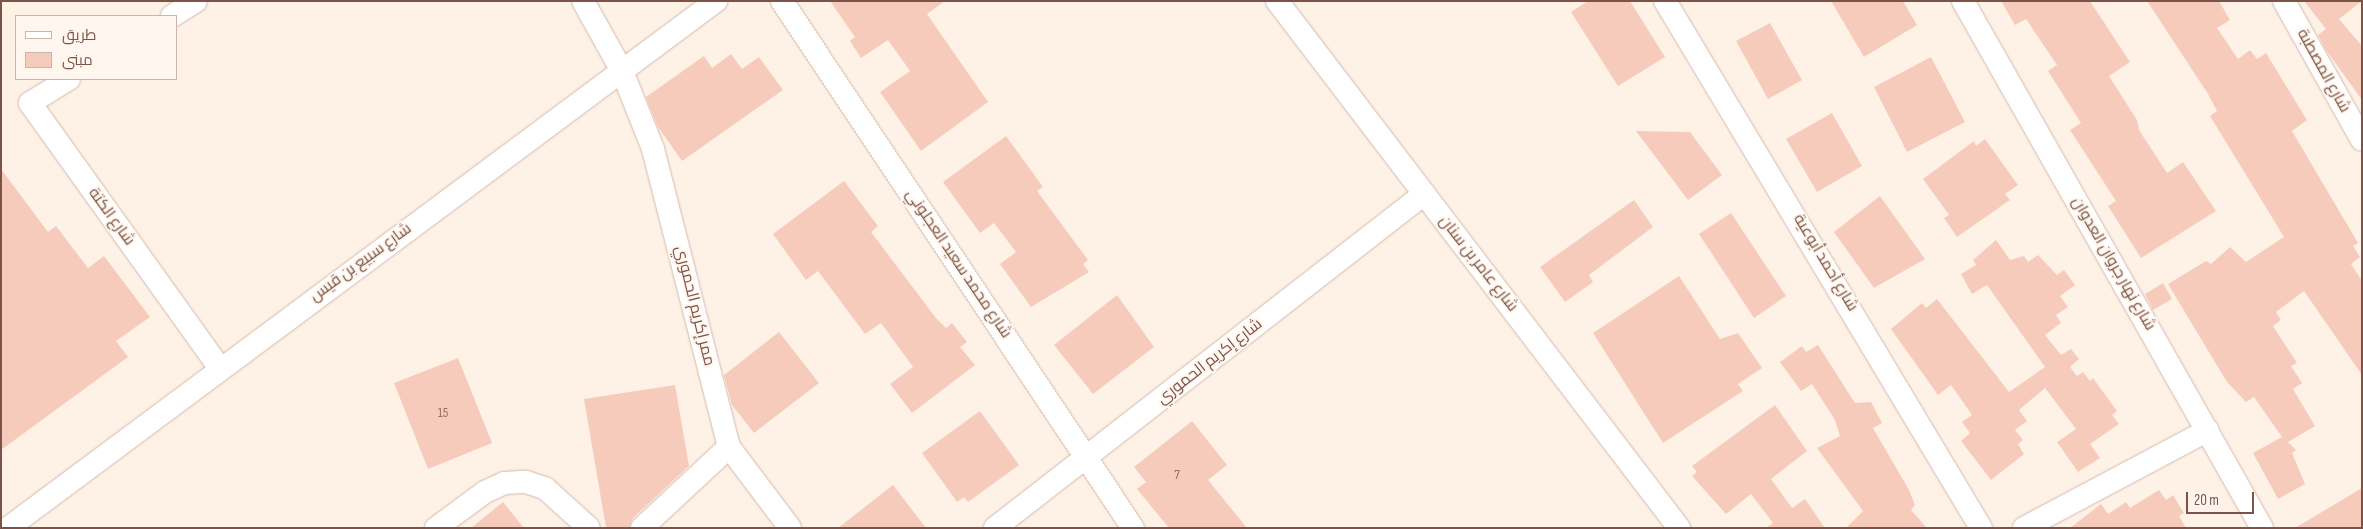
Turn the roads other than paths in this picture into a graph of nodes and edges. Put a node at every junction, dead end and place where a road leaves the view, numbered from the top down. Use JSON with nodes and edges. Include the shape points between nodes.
{"nodes":[{"id":1,"x":196,"y":1,"type":"edge"},
{"id":2,"x":584,"y":1,"type":"edge"},
{"id":3,"x":716,"y":1,"type":"edge"},
{"id":4,"x":782,"y":1,"type":"edge"},
{"id":5,"x":1277,"y":1,"type":"edge"},
{"id":6,"x":1666,"y":1,"type":"edge"},
{"id":7,"x":1963,"y":1,"type":"edge"},
{"id":8,"x":2284,"y":1,"type":"edge"},
{"id":9,"x":174,"y":15,"type":"edge"},
{"id":10,"x":622,"y":71,"type":"junction"},
{"id":11,"x":67,"y":80,"type":"edge"},
{"id":12,"x":2362,"y":140,"type":"edge"},
{"id":13,"x":1424,"y":194,"type":"junction"},
{"id":14,"x":220,"y":368,"type":"junction"},
{"id":15,"x":2208,"y":430,"type":"junction"},
{"id":16,"x":729,"y":447,"type":"junction"},
{"id":17,"x":1087,"y":458,"type":"junction"},
{"id":18,"x":8,"y":528,"type":"edge"},
{"id":19,"x":436,"y":528,"type":"edge"},
{"id":20,"x":589,"y":528,"type":"edge"},
{"id":21,"x":642,"y":528,"type":"edge"},
{"id":22,"x":790,"y":528,"type":"edge"},
{"id":23,"x":995,"y":528,"type":"edge"},
{"id":24,"x":1133,"y":528,"type":"edge"},
{"id":25,"x":1679,"y":528,"type":"edge"},
{"id":26,"x":1981,"y":528,"type":"edge"},
{"id":27,"x":2024,"y":528,"type":"edge"},
{"id":28,"x":2262,"y":528,"type":"edge"}],
"edges":[{"from":1,"to":9,"type":"street"},
{"from":2,"to":10,"type":"street","name":"ممر إكريم الحموري"},
{"from":3,"to":10,"type":"street","name":"شارع سبيع بن قيس"},
{"from":4,"to":17,"type":"street","name":"شارع محمد سعيد العجلوني"},
{"from":5,"to":13,"type":"street","name":"شارع عامر بن سنان"},
{"from":6,"to":26,"type":"street","name":"شارع أحمد أبوعية"},
{"from":7,"to":15,"type":"street","name":"شارع نهار جروان العدوان"},
{"from":8,"to":12,"type":"street","name":"شارع المصطبة"},
{"from":10,"to":14,"type":"street","name":"شارع سبيع بن قيس"},
{"from":10,"to":16,"type":"street","name":"ممر إكريم الحموري","via":[[670,208]]},
{"from":11,"to":14,"type":"street","name":"شارع الكتة","via":[[30,103]]},
{"from":13,"to":17,"type":"street","name":"شارع إكريم الحموري"},
{"from":13,"to":25,"type":"street","name":"شارع عامر بن سنان"},
{"from":14,"to":18,"type":"street","name":"شارع سبيع بن قيس"},
{"from":15,"to":27,"type":"street"},
{"from":15,"to":28,"type":"street","name":"شارع نهار جروان العدوان"},
{"from":16,"to":21,"type":"street"},
{"from":16,"to":22,"type":"street","name":"ممر إكريم الحموري"},
{"from":17,"to":23,"type":"street","name":"شارع إكريم الحموري"},
{"from":17,"to":24,"type":"street","name":"شارع محمد سعيد العجلوني"},
{"from":19,"to":20,"type":"street","via":[[486,492],[504,483],[526,482],[545,488]]}]}
